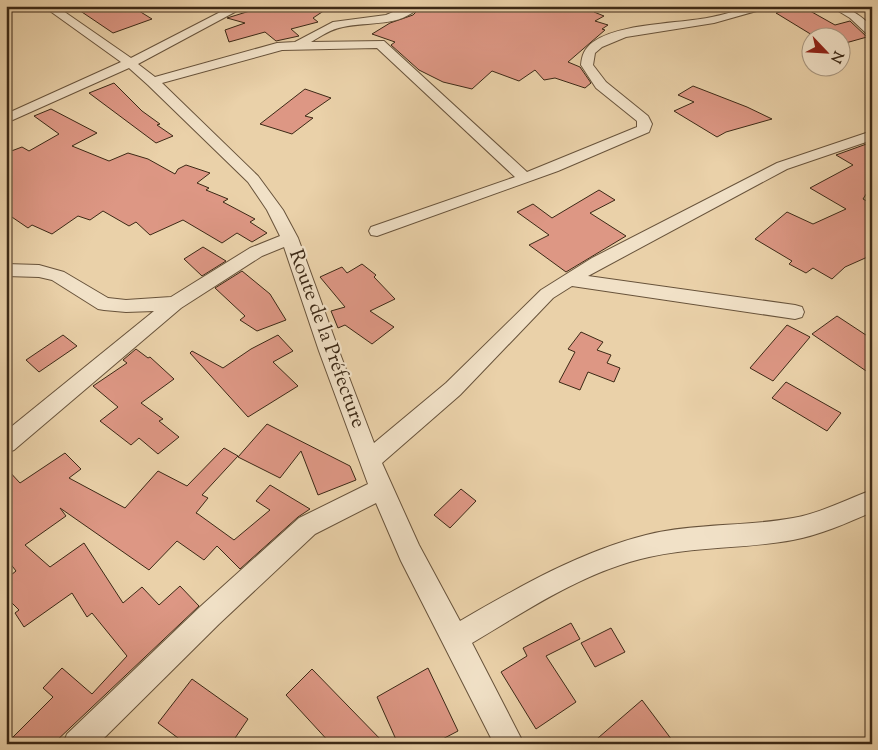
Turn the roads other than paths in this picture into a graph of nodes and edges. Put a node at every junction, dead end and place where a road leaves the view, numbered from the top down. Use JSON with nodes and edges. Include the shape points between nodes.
{"nodes":[{"id":1,"x":48,"y":6,"type":"edge"},
{"id":2,"x":241,"y":6,"type":"edge"},
{"id":3,"x":415,"y":6,"type":"edge"},
{"id":4,"x":763,"y":6,"type":"edge"},
{"id":5,"x":835,"y":6,"type":"edge"},
{"id":6,"x":854,"y":11,"type":"edge"},
{"id":7,"x":872,"y":32,"type":"edge"},
{"id":8,"x":296,"y":45,"type":"junction"},
{"id":9,"x":130,"y":63,"type":"junction"},
{"id":10,"x":153,"y":82,"type":"junction"},
{"id":11,"x":6,"y":119,"type":"edge"},
{"id":12,"x":872,"y":134,"type":"edge"},
{"id":13,"x":525,"y":178,"type":"junction"},
{"id":14,"x":378,"y":231,"type":"dead end"},
{"id":15,"x":290,"y":238,"type":"junction"},
{"id":16,"x":6,"y":270,"type":"edge"},
{"id":17,"x":570,"y":280,"type":"junction"},
{"id":18,"x":175,"y":303,"type":"junction"},
{"id":19,"x":795,"y":312,"type":"dead end"},
{"id":20,"x":6,"y":444,"type":"edge"},
{"id":21,"x":371,"y":459,"type":"junction"},
{"id":22,"x":381,"y":488,"type":"junction"},
{"id":23,"x":872,"y":500,"type":"edge"},
{"id":24,"x":454,"y":639,"type":"junction"},
{"id":25,"x":77,"y":744,"type":"edge"},
{"id":26,"x":510,"y":744,"type":"edge"}],
"edges":[{"from":1,"to":9,"type":"street","name":"Route de la Préfecture"},
{"from":2,"to":9,"type":"street"},
{"from":3,"to":8,"type":"street","via":[[388,19],[341,23]]},
{"from":4,"to":13,"type":"street","via":[[714,20],[623,34],[598,44],[589,52],[587,65],[601,85],[643,119],[644,129]]},
{"from":5,"to":6,"type":"street"},
{"from":6,"to":7,"type":"street"},
{"from":8,"to":10,"type":"street","via":[[281,46]]},
{"from":8,"to":13,"type":"street","via":[[380,44]]},
{"from":9,"to":10,"type":"street","name":"Route de la Préfecture"},
{"from":9,"to":11,"type":"street"},
{"from":10,"to":15,"type":"street","name":"Route de la Préfecture","via":[[253,179],[276,210]]},
{"from":12,"to":17,"type":"street","via":[[782,166],[598,262]]},
{"from":13,"to":14,"type":"street"},
{"from":15,"to":18,"type":"street","via":[[256,252]]},
{"from":15,"to":21,"type":"street","name":"Route de la Préfecture"},
{"from":16,"to":18,"type":"street","via":[[58,276],[104,304]]},
{"from":17,"to":19,"type":"street"},
{"from":17,"to":21,"type":"street","via":[[547,294],[453,389]]},
{"from":18,"to":20,"type":"street"},
{"from":21,"to":22,"type":"street","name":"Route de la Préfecture"},
{"from":22,"to":24,"type":"street","name":"Route de la Préfecture"},
{"from":22,"to":25,"type":"street","via":[[307,526]]},
{"from":23,"to":24,"type":"street","via":[[796,529],[677,540],[621,554],[556,580]]},
{"from":24,"to":26,"type":"street","name":"Route de la Préfecture"}]}
